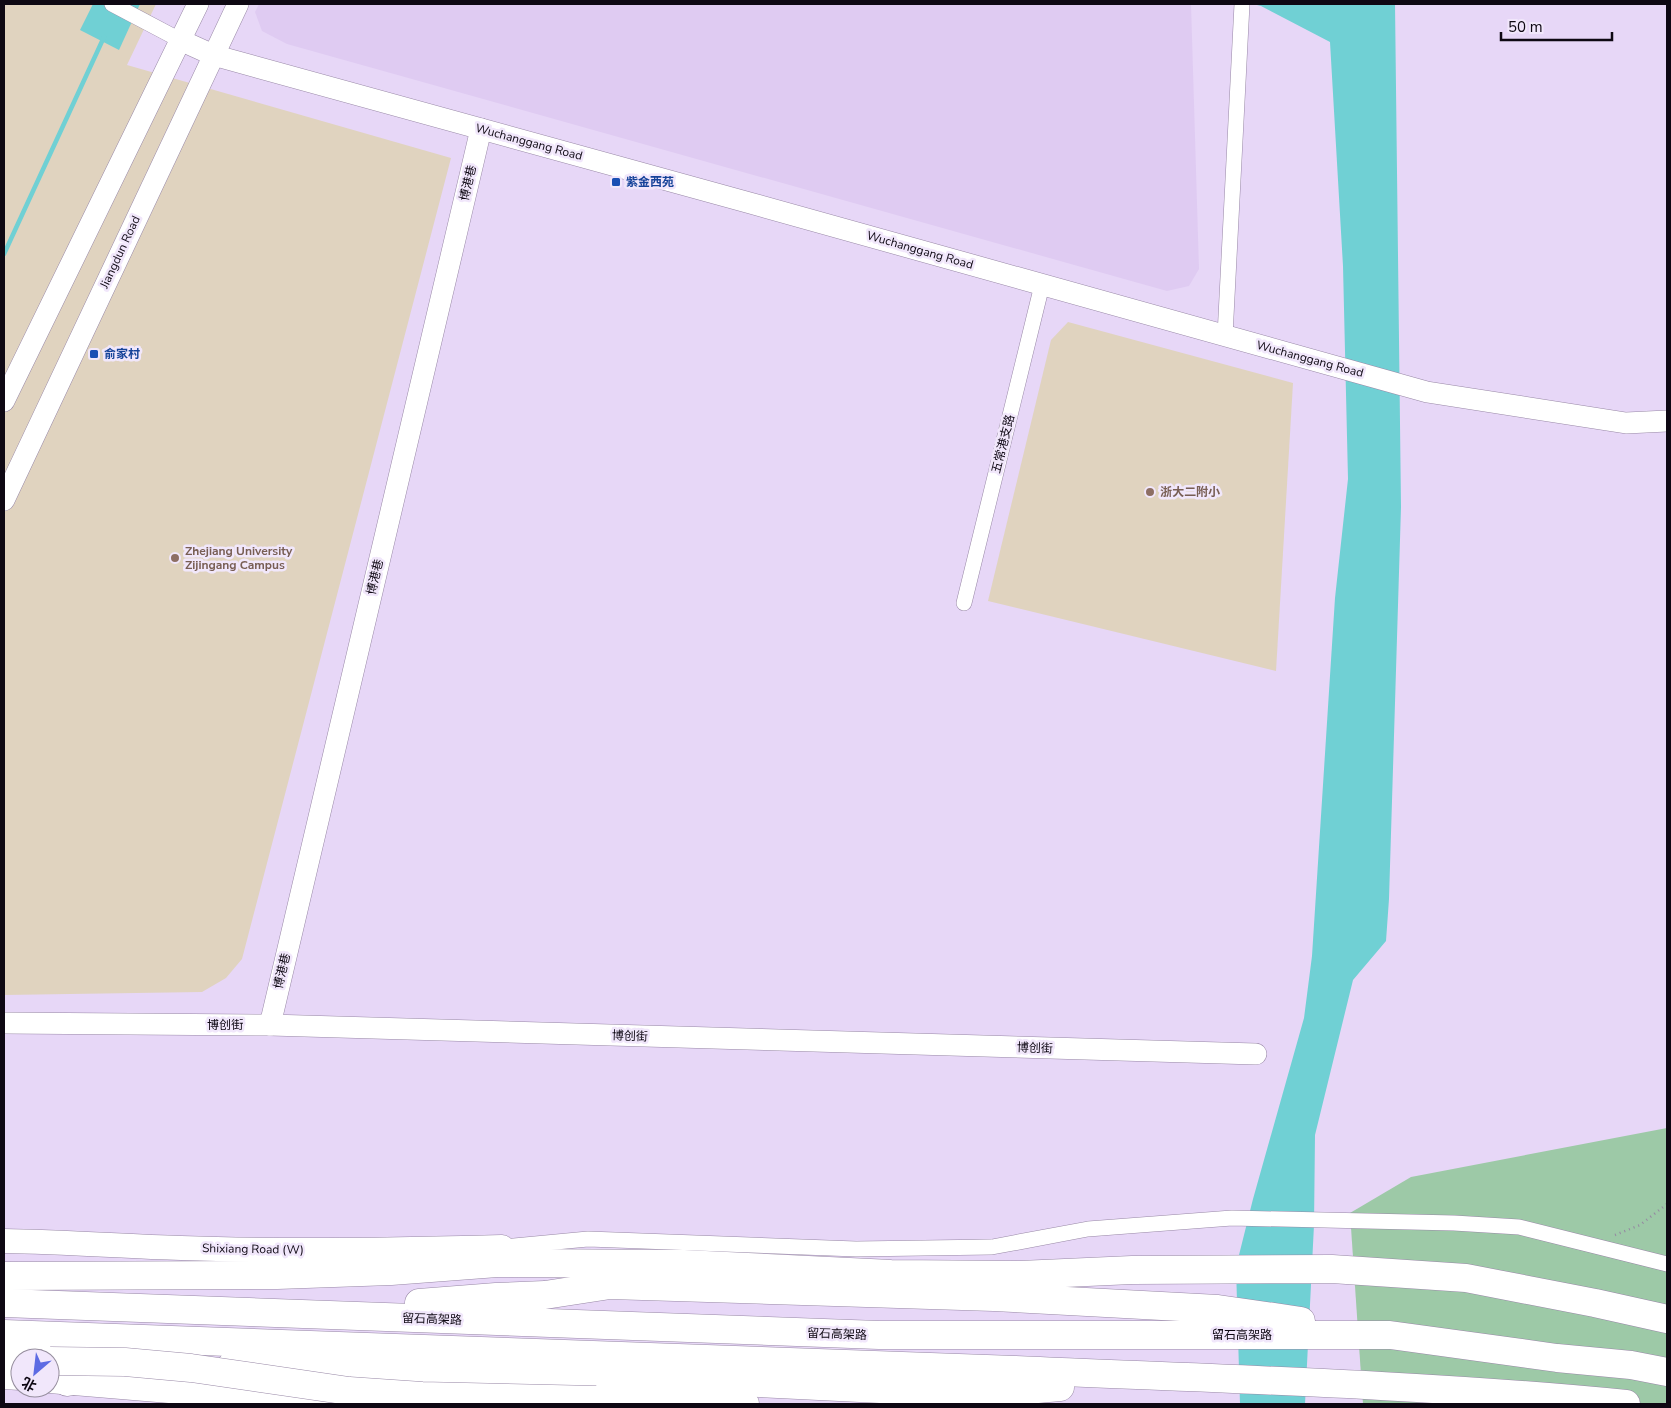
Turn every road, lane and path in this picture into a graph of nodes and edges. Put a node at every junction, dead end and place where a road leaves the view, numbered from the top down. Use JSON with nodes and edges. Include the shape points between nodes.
{"nodes":[{"id":1,"x":112,"y":4,"type":"edge"},
{"id":2,"x":198,"y":4,"type":"edge"},
{"id":3,"x":238,"y":4,"type":"edge"},
{"id":4,"x":1242,"y":4,"type":"edge"},
{"id":5,"x":180,"y":40,"type":"junction"},
{"id":6,"x":212,"y":56,"type":"junction"},
{"id":7,"x":480,"y":129,"type":"junction"},
{"id":8,"x":1042,"y":285,"type":"junction"},
{"id":9,"x":1225,"y":336,"type":"junction"},
{"id":10,"x":4,"y":401,"type":"edge"},
{"id":11,"x":1667,"y":421,"type":"edge"},
{"id":12,"x":4,"y":500,"type":"edge"},
{"id":13,"x":964,"y":603,"type":"dead end"},
{"id":14,"x":4,"y":1023,"type":"edge"},
{"id":15,"x":270,"y":1025,"type":"junction"},
{"id":16,"x":1256,"y":1054,"type":"dead end"},
{"id":17,"x":1667,"y":1204,"type":"edge"},
{"id":18,"x":4,"y":1241,"type":"edge"},
{"id":19,"x":1587,"y":1244,"type":"junction"},
{"id":20,"x":502,"y":1246,"type":"junction"},
{"id":21,"x":684,"y":1264,"type":"junction"},
{"id":22,"x":1667,"y":1264,"type":"edge"},
{"id":23,"x":4,"y":1276,"type":"edge"},
{"id":24,"x":4,"y":1287,"type":"edge"},
{"id":25,"x":1667,"y":1301,"type":"edge"},
{"id":26,"x":1596,"y":1302,"type":"junction"},
{"id":27,"x":4,"y":1303,"type":"edge"},
{"id":28,"x":1667,"y":1319,"type":"edge"},
{"id":29,"x":4,"y":1334,"type":"edge"},
{"id":30,"x":1390,"y":1335,"type":"junction"},
{"id":31,"x":60,"y":1361,"type":"edge"},
{"id":32,"x":1667,"y":1372,"type":"edge"},
{"id":33,"x":60,"y":1381,"type":"edge"},
{"id":34,"x":60,"y":1381,"type":"edge"},
{"id":35,"x":1291,"y":1383,"type":"junction"},
{"id":36,"x":596,"y":1388,"type":"junction"},
{"id":37,"x":324,"y":1404,"type":"edge"},
{"id":38,"x":745,"y":1404,"type":"edge"},
{"id":39,"x":1626,"y":1404,"type":"edge"}],
"edges":[{"from":1,"to":5,"type":"street"},
{"from":2,"to":5,"type":"street"},
{"from":3,"to":6,"type":"street","name":"Jiangdun Road"},
{"from":4,"to":9,"type":"street"},
{"from":5,"to":6,"type":"street","name":"Wuchanggang Road"},
{"from":5,"to":10,"type":"street"},
{"from":6,"to":7,"type":"street","name":"Wuchanggang Road"},
{"from":6,"to":12,"type":"street","name":"Jiangdun Road"},
{"from":7,"to":8,"type":"street","name":"Wuchanggang Road"},
{"from":7,"to":15,"type":"street","name":"博港巷"},
{"from":8,"to":9,"type":"street","name":"Wuchanggang Road"},
{"from":8,"to":13,"type":"street","name":"五常港支路"},
{"from":9,"to":11,"type":"street","name":"Wuchanggang Road","via":[[1427,392],[1626,423]]},
{"from":14,"to":15,"type":"street","name":"博创街"},
{"from":15,"to":16,"type":"street","name":"博创街"},
{"from":17,"to":19,"type":"path","via":[[1640,1225]]},
{"from":18,"to":20,"type":"main road","name":"Shixiang Road (W)","via":[[300,1250]]},
{"from":19,"to":20,"type":"street","via":[[1519,1227],[1232,1218],[1088,1229],[992,1247],[856,1249],[588,1239]]},
{"from":19,"to":22,"type":"street"},
{"from":20,"to":21,"type":"highway"},
{"from":21,"to":23,"type":"highway","via":[[497,1264],[277,1275]]},
{"from":21,"to":26,"type":"highway","via":[[891,1274],[1020,1275],[1132,1270],[1332,1269],[1466,1278]]},
{"from":24,"to":30,"type":"highway","via":[[112,1290],[219,1304],[334,1307],[545,1295],[610,1285],[994,1296],[1218,1308]]},
{"from":25,"to":26,"type":"highway"},
{"from":26,"to":28,"type":"highway"},
{"from":27,"to":30,"type":"highway","name":"留石高架路","via":[[879,1335]]},
{"from":29,"to":35,"type":"highway","via":[[806,1362]]},
{"from":30,"to":32,"type":"highway","name":"留石高架路"},
{"from":31,"to":36,"type":"highway","bridge":true,"via":[[125,1362],[191,1368],[358,1392],[422,1396]]},
{"from":33,"to":36,"type":"highway","via":[[204,1364],[417,1371]]},
{"from":34,"to":37,"type":"main road"},
{"from":35,"to":36,"type":"highway","via":[[1253,1391],[1072,1386],[984,1394]]},
{"from":35,"to":39,"type":"highway","via":[[1481,1392]]},
{"from":36,"to":38,"type":"highway"}]}
